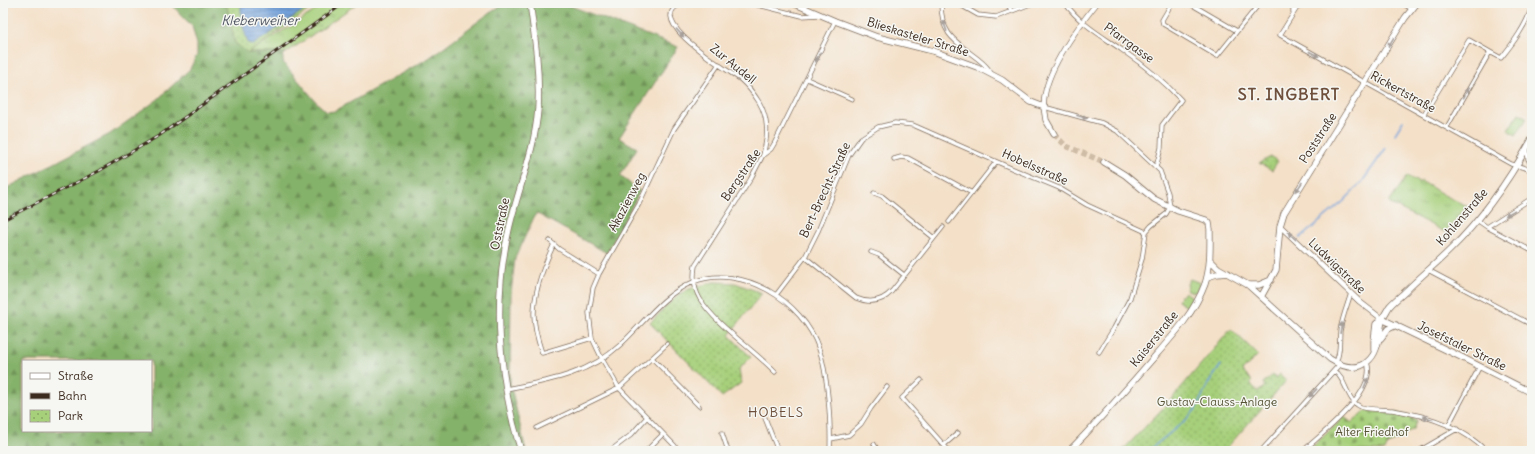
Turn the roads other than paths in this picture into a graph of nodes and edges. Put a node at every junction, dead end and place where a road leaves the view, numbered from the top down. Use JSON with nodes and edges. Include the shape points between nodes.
{"nodes":[{"id":1,"x":530,"y":3,"type":"edge"},
{"id":2,"x":683,"y":3,"type":"edge"},
{"id":3,"x":750,"y":3,"type":"edge"},
{"id":4,"x":792,"y":3,"type":"edge"},
{"id":5,"x":941,"y":3,"type":"edge"},
{"id":6,"x":957,"y":3,"type":"edge"},
{"id":7,"x":1008,"y":3,"type":"edge"},
{"id":8,"x":1033,"y":3,"type":"edge"},
{"id":9,"x":1065,"y":3,"type":"edge"},
{"id":10,"x":1097,"y":3,"type":"edge"},
{"id":11,"x":1172,"y":3,"type":"edge"},
{"id":12,"x":1189,"y":3,"type":"edge"},
{"id":13,"x":1260,"y":3,"type":"edge"},
{"id":14,"x":1293,"y":3,"type":"edge"},
{"id":15,"x":1300,"y":3,"type":"edge"},
{"id":16,"x":1402,"y":3,"type":"edge"},
{"id":17,"x":1417,"y":3,"type":"edge"},
{"id":18,"x":1532,"y":7,"type":"edge"},
{"id":19,"x":1412,"y":9,"type":"junction"},
{"id":20,"x":1011,"y":12,"type":"junction"},
{"id":21,"x":1293,"y":12,"type":"junction"},
{"id":22,"x":820,"y":14,"type":"junction"},
{"id":23,"x":835,"y":22,"type":"junction"},
{"id":24,"x":1082,"y":22,"type":"junction"},
{"id":25,"x":1238,"y":31,"type":"junction"},
{"id":26,"x":1490,"y":52,"type":"junction"},
{"id":27,"x":719,"y":64,"type":"junction"},
{"id":28,"x":990,"y":73,"type":"junction"},
{"id":29,"x":807,"y":79,"type":"junction"},
{"id":30,"x":1366,"y":82,"type":"junction"},
{"id":31,"x":852,"y":99,"type":"dead end"},
{"id":32,"x":1044,"y":107,"type":"junction"},
{"id":33,"x":1424,"y":114,"type":"junction"},
{"id":34,"x":913,"y":125,"type":"joint"},
{"id":35,"x":1446,"y":127,"type":"junction"},
{"id":36,"x":1054,"y":134,"type":"tunnel mouth"},
{"id":37,"x":1532,"y":139,"type":"edge"},
{"id":38,"x":1528,"y":147,"type":"junction"},
{"id":39,"x":763,"y":155,"type":"junction"},
{"id":40,"x":894,"y":159,"type":"dead end"},
{"id":41,"x":996,"y":162,"type":"junction"},
{"id":42,"x":1104,"y":162,"type":"tunnel mouth"},
{"id":43,"x":1517,"y":166,"type":"junction"},
{"id":44,"x":1532,"y":166,"type":"edge"},
{"id":45,"x":1156,"y":167,"type":"junction"},
{"id":46,"x":1532,"y":170,"type":"edge"},
{"id":47,"x":874,"y":193,"type":"dead end"},
{"id":48,"x":972,"y":193,"type":"junction"},
{"id":49,"x":1532,"y":198,"type":"edge"},
{"id":50,"x":1170,"y":207,"type":"junction"},
{"id":51,"x":1477,"y":220,"type":"junction"},
{"id":52,"x":949,"y":222,"type":"dead end"},
{"id":53,"x":1280,"y":226,"type":"junction"},
{"id":54,"x":943,"y":227,"type":"dead end"},
{"id":55,"x":1487,"y":227,"type":"junction"},
{"id":56,"x":1146,"y":232,"type":"junction"},
{"id":57,"x":934,"y":238,"type":"junction"},
{"id":58,"x":550,"y":241,"type":"dead end"},
{"id":59,"x":554,"y":244,"type":"junction"},
{"id":60,"x":1532,"y":251,"type":"edge"},
{"id":61,"x":871,"y":252,"type":"dead end"},
{"id":62,"x":805,"y":257,"type":"junction"},
{"id":63,"x":1210,"y":260,"type":"junction"},
{"id":64,"x":1428,"y":270,"type":"junction"},
{"id":65,"x":599,"y":274,"type":"junction"},
{"id":66,"x":1230,"y":274,"type":"junction"},
{"id":67,"x":904,"y":275,"type":"junction"},
{"id":68,"x":1207,"y":277,"type":"junction"},
{"id":69,"x":1271,"y":280,"type":"junction"},
{"id":70,"x":694,"y":282,"type":"junction"},
{"id":71,"x":1248,"y":285,"type":"junction"},
{"id":72,"x":1351,"y":294,"type":"junction"},
{"id":73,"x":776,"y":295,"type":"junction"},
{"id":74,"x":1262,"y":297,"type":"junction"},
{"id":75,"x":1382,"y":319,"type":"junction"},
{"id":76,"x":1396,"y":325,"type":"junction"},
{"id":77,"x":1532,"y":325,"type":"edge"},
{"id":78,"x":592,"y":338,"type":"junction"},
{"id":79,"x":1379,"y":340,"type":"junction"},
{"id":80,"x":667,"y":344,"type":"dead end"},
{"id":81,"x":1374,"y":350,"type":"junction"},
{"id":82,"x":1099,"y":352,"type":"dead end"},
{"id":83,"x":652,"y":358,"type":"junction"},
{"id":84,"x":602,"y":359,"type":"junction"},
{"id":85,"x":1367,"y":362,"type":"junction"},
{"id":86,"x":1337,"y":364,"type":"junction"},
{"id":87,"x":1480,"y":366,"type":"junction"},
{"id":88,"x":1334,"y":371,"type":"junction"},
{"id":89,"x":776,"y":372,"type":"dead end"},
{"id":90,"x":921,"y":380,"type":"dead end"},
{"id":91,"x":887,"y":387,"type":"dead end"},
{"id":92,"x":506,"y":388,"type":"junction"},
{"id":93,"x":619,"y":388,"type":"junction"},
{"id":94,"x":1532,"y":393,"type":"edge"},
{"id":95,"x":1355,"y":402,"type":"junction"},
{"id":96,"x":699,"y":406,"type":"dead end"},
{"id":97,"x":647,"y":417,"type":"junction"},
{"id":98,"x":765,"y":418,"type":"dead end"},
{"id":99,"x":1448,"y":426,"type":"junction"},
{"id":100,"x":537,"y":428,"type":"dead end"},
{"id":101,"x":1458,"y":429,"type":"junction"},
{"id":102,"x":722,"y":433,"type":"dead end"},
{"id":103,"x":958,"y":433,"type":"dead end"},
{"id":104,"x":663,"y":434,"type":"junction"},
{"id":105,"x":830,"y":439,"type":"junction"},
{"id":106,"x":874,"y":444,"type":"dead end"},
{"id":107,"x":944,"y":445,"type":"junction"},
{"id":108,"x":675,"y":446,"type":"dead end"},
{"id":109,"x":521,"y":451,"type":"edge"},
{"id":110,"x":610,"y":451,"type":"edge"},
{"id":111,"x":646,"y":451,"type":"edge"},
{"id":112,"x":728,"y":451,"type":"edge"},
{"id":113,"x":778,"y":451,"type":"edge"},
{"id":114,"x":830,"y":451,"type":"edge"},
{"id":115,"x":878,"y":451,"type":"edge"},
{"id":116,"x":949,"y":451,"type":"edge"},
{"id":117,"x":1068,"y":451,"type":"edge"},
{"id":118,"x":1262,"y":451,"type":"edge"},
{"id":119,"x":1303,"y":451,"type":"edge"},
{"id":120,"x":1420,"y":451,"type":"edge"},
{"id":121,"x":1486,"y":451,"type":"edge"}],
"edges":[{"from":1,"to":92,"type":"main road","name":"Oststraße","via":[[538,69],[538,109],[536,128],[508,230],[502,270],[500,334]]},
{"from":2,"to":27,"type":"street","name":"Zur Audell","one_way":true,"via":[[673,8],[672,23],[688,41]]},
{"from":3,"to":22,"type":"street","via":[[802,16]]},
{"from":4,"to":22,"type":"main road","name":"Blieskasteler Straße"},
{"from":28,"to":5,"type":"street","one_way":true,"via":[[985,64],[952,39],[947,32]]},
{"from":6,"to":20,"type":"street","via":[[978,15],[1000,17]]},
{"from":7,"to":20,"type":"street"},
{"from":8,"to":20,"type":"street"},
{"from":9,"to":24,"type":"street","name":"Pfarrgasse"},
{"from":10,"to":24,"type":"street"},
{"from":11,"to":25,"type":"street","via":[[1162,20],[1163,24],[1217,56]]},
{"from":12,"to":25,"type":"street"},
{"from":13,"to":25,"type":"street"},
{"from":14,"to":21,"type":"street"},
{"from":15,"to":21,"type":"street"},
{"from":16,"to":19,"type":"street"},
{"from":17,"to":19,"type":"main road","name":"Poststraße"},
{"from":18,"to":26,"type":"street","via":[[1526,24],[1501,58]]},
{"from":19,"to":30,"type":"main road","name":"Poststraße","one_way":true},
{"from":21,"to":30,"type":"street","name":"Rickertstraße","one_way":true,"via":[[1280,35]]},
{"from":22,"to":23,"type":"main road","name":"Blieskasteler Straße"},
{"from":23,"to":28,"type":"main road","name":"Blieskasteler Straße","via":[[877,38],[947,56]]},
{"from":23,"to":29,"type":"street","name":"Bergstraße","one_way":true},
{"from":24,"to":32,"type":"street","via":[[1050,76],[1044,95]]},
{"from":24,"to":45,"type":"street","name":"Pfarrgasse","via":[[1140,62],[1181,100],[1162,124],[1161,148]]},
{"from":26,"to":33,"type":"street","via":[[1469,40]]},
{"from":35,"to":26,"type":"street","one_way":true},
{"from":27,"to":39,"type":"street","name":"Zur Audell","via":[[741,81],[760,102],[768,129]]},
{"from":27,"to":65,"type":"street","name":"Akazienweg","via":[[674,129],[639,204]]},
{"from":28,"to":32,"type":"main road","name":"Blieskasteler Straße","via":[[1031,102]]},
{"from":29,"to":31,"type":"street"},
{"from":29,"to":39,"type":"street","name":"Bergstraße","via":[[774,144]]},
{"from":30,"to":33,"type":"street","name":"Rickertstraße"},
{"from":30,"to":53,"type":"main road","name":"Poststraße","one_way":true,"via":[[1295,193],[1284,212]]},
{"from":32,"to":36,"type":"main road","via":[[1046,120]]},
{"from":32,"to":45,"type":"street","name":"Blieskasteler Straße","one_way":true,"via":[[1110,127],[1124,136]]},
{"from":33,"to":35,"type":"street","name":"Rickertstraße"},
{"from":34,"to":41,"type":"street","name":"Hobelsstraße"},
{"from":34,"to":62,"type":"street","name":"Bert-Brecht-Straße","via":[[887,124],[861,138],[850,155]]},
{"from":35,"to":43,"type":"street","name":"Rickertstraße"},
{"from":37,"to":38,"type":"main road","name":"Kohlenstraße"},
{"from":38,"to":43,"type":"main road","name":"Kohlenstraße"},
{"from":38,"to":44,"type":"street","via":[[1528,159]]},
{"from":39,"to":70,"type":"street","name":"Bergstraße","via":[[695,266]]},
{"from":40,"to":48,"type":"street","via":[[908,158]]},
{"from":41,"to":48,"type":"street"},
{"from":41,"to":56,"type":"street","name":"Hobelsstraße","via":[[1059,188],[1087,205]]},
{"from":42,"to":50,"type":"main road","via":[[1154,199]]},
{"from":43,"to":46,"type":"street","name":"Rickertstraße"},
{"from":43,"to":51,"type":"main road","name":"Kohlenstraße"},
{"from":45,"to":50,"type":"street","name":"Blieskasteler Straße","via":[[1167,187]]},
{"from":47,"to":57,"type":"street","via":[[882,196]]},
{"from":48,"to":52,"type":"street"},
{"from":49,"to":55,"type":"street","one_way":true},
{"from":50,"to":56,"type":"street"},
{"from":50,"to":63,"type":"main road","name":"Kaiserstraße","via":[[1209,223]]},
{"from":51,"to":55,"type":"street"},
{"from":51,"to":64,"type":"main road","name":"Kohlenstraße"},
{"from":53,"to":69,"type":"main road","name":"Poststraße","via":[[1277,265]]},
{"from":72,"to":53,"type":"street","name":"Ludwigstraße","one_way":true},
{"from":54,"to":57,"type":"street"},
{"from":55,"to":60,"type":"street"},
{"from":56,"to":82,"type":"street","via":[[1142,259],[1130,298]]},
{"from":57,"to":67,"type":"street"},
{"from":58,"to":59,"type":"street"},
{"from":59,"to":65,"type":"street"},
{"from":59,"to":78,"type":"street","via":[[538,286],[534,314],[542,353]]},
{"from":61,"to":67,"type":"street","via":[[879,255]]},
{"from":62,"to":67,"type":"street","via":[[862,300],[876,301],[887,296]]},
{"from":62,"to":73,"type":"street","name":"Bert-Brecht-Straße"},
{"from":63,"to":66,"type":"main road"},
{"from":63,"to":68,"type":"main road","name":"Kaiserstraße"},
{"from":64,"to":75,"type":"main road","name":"Kohlenstraße","via":[[1391,306]]},
{"from":64,"to":77,"type":"street"},
{"from":65,"to":78,"type":"street","name":"Akazienweg","via":[[593,288],[589,313]]},
{"from":66,"to":68,"type":"main road","via":[[1222,273]]},
{"from":66,"to":71,"type":"main road"},
{"from":68,"to":117,"type":"main road","name":"Kaiserstraße","via":[[1199,299],[1170,338],[1098,422]]},
{"from":69,"to":71,"type":"main road","via":[[1259,285]]},
{"from":69,"to":74,"type":"main road","name":"Poststraße"},
{"from":70,"to":73,"type":"street","via":[[712,277],[739,279]]},
{"from":70,"to":84,"type":"street","via":[[670,294],[619,346]]},
{"from":70,"to":89,"type":"street","via":[[699,297],[710,313]]},
{"from":71,"to":74,"type":"main road"},
{"from":72,"to":75,"type":"street","name":"Ludwigstraße"},
{"from":86,"to":72,"type":"street","one_way":true,"via":[[1340,331]]},
{"from":73,"to":105,"type":"street","via":[[801,318],[819,348]]},
{"from":74,"to":86,"type":"main road"},
{"from":75,"to":76,"type":"main road","name":"Josefstaler Straße"},
{"from":75,"to":79,"type":"main road"},
{"from":75,"to":81,"type":"main road","name":"Kohlenstraße","via":[[1376,324]]},
{"from":76,"to":79,"type":"main road","via":[[1388,329]]},
{"from":76,"to":87,"type":"main road","name":"Josefstaler Straße"},
{"from":78,"to":84,"type":"street","name":"Akazienweg"},
{"from":79,"to":81,"type":"main road"},
{"from":80,"to":83,"type":"street"},
{"from":81,"to":85,"type":"main road"},
{"from":83,"to":93,"type":"street"},
{"from":83,"to":96,"type":"street"},
{"from":84,"to":92,"type":"street","via":[[569,376]]},
{"from":84,"to":93,"type":"street","name":"Akazienweg"},
{"from":85,"to":86,"type":"main road","via":[[1355,368]]},
{"from":95,"to":85,"type":"street","one_way":true,"via":[[1368,379]]},
{"from":86,"to":88,"type":"street"},
{"from":87,"to":94,"type":"main road","name":"Josefstaler Straße"},
{"from":87,"to":99,"type":"street"},
{"from":88,"to":95,"type":"street","via":[[1342,379]]},
{"from":88,"to":118,"type":"street","one_way":true},
{"from":90,"to":107,"type":"street","via":[[902,398]]},
{"from":91,"to":105,"type":"street","via":[[861,424],[848,435]]},
{"from":92,"to":109,"type":"main road","name":"Oststraße"},
{"from":93,"to":97,"type":"street","name":"Akazienweg"},
{"from":93,"to":100,"type":"street"},
{"from":99,"to":95,"type":"street","one_way":true,"via":[[1420,416],[1364,407]]},
{"from":95,"to":119,"type":"street"},
{"from":97,"to":104,"type":"street","name":"Akazienweg"},
{"from":97,"to":110,"type":"street","via":[[631,435]]},
{"from":98,"to":113,"type":"street"},
{"from":99,"to":101,"type":"street"},
{"from":101,"to":120,"type":"street"},
{"from":101,"to":121,"type":"street"},
{"from":102,"to":112,"type":"street"},
{"from":103,"to":107,"type":"street"},
{"from":104,"to":108,"type":"street","name":"Akazienweg"},
{"from":104,"to":111,"type":"street"},
{"from":105,"to":114,"type":"street"},
{"from":106,"to":115,"type":"street"},
{"from":107,"to":116,"type":"street"}]}
